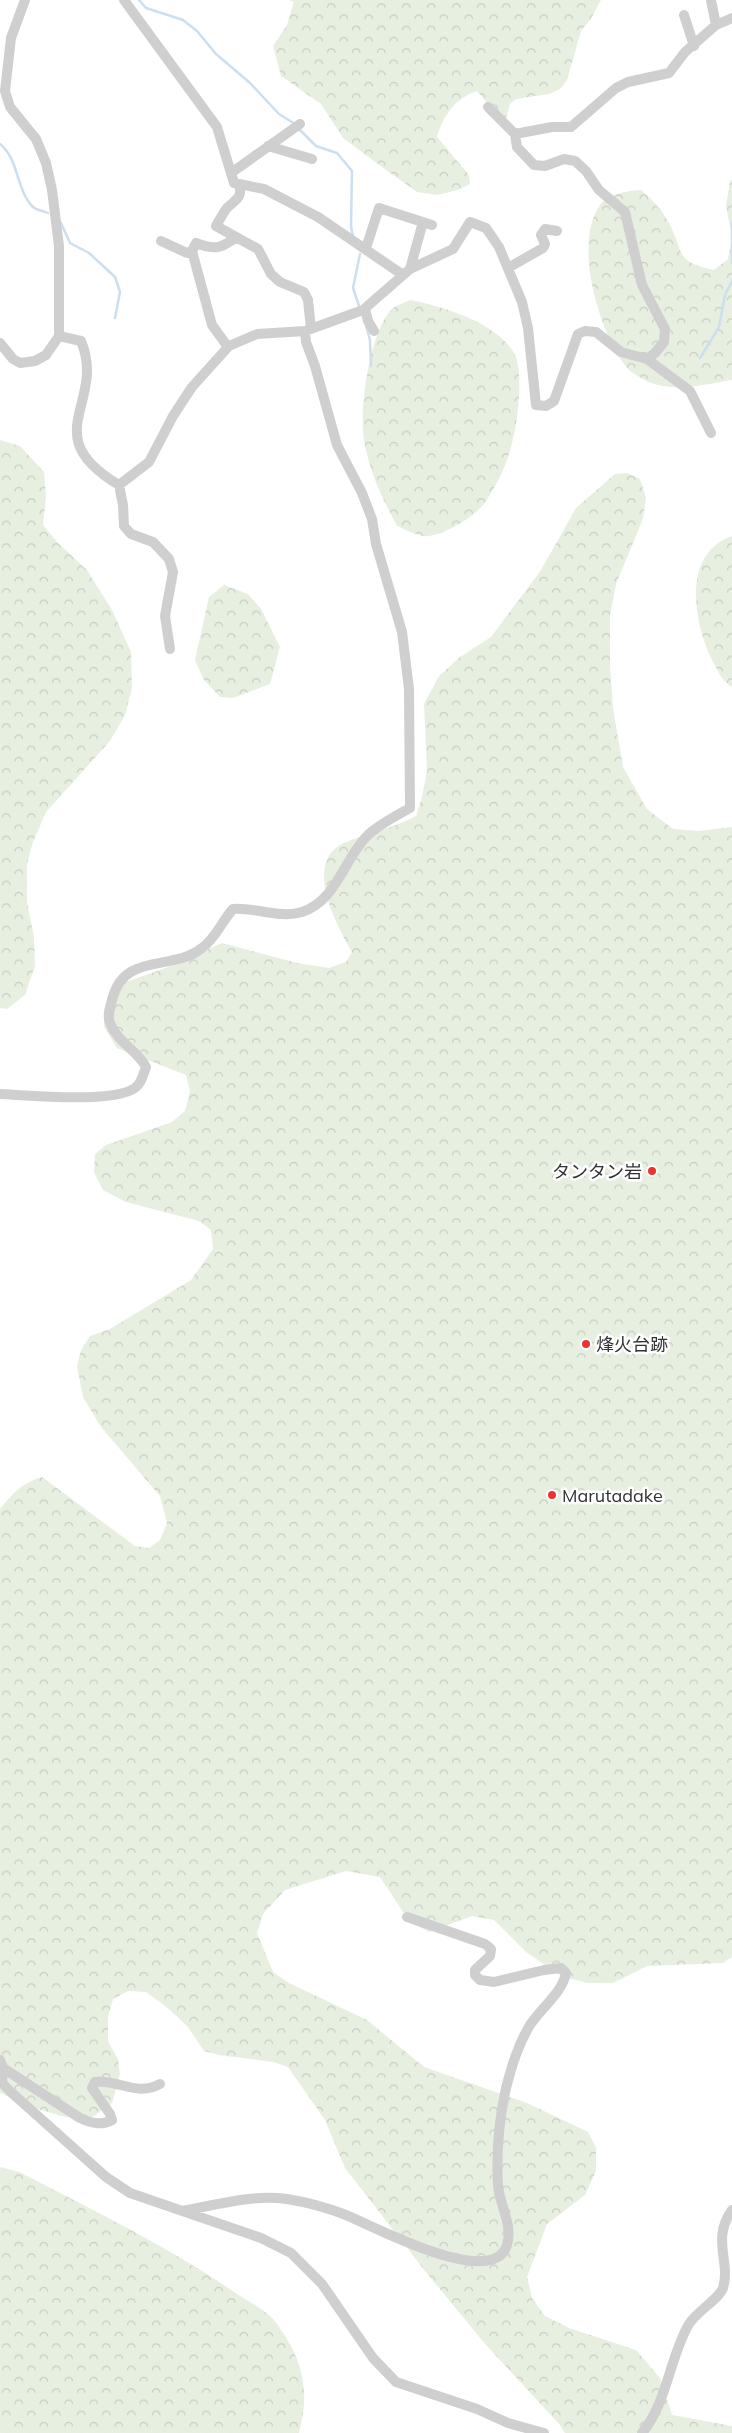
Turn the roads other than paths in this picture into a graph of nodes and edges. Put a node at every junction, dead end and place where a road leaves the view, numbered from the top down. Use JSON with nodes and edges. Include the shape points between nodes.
{"nodes":[{"id":1,"x":25,"y":0,"type":"edge"},
{"id":2,"x":124,"y":0,"type":"edge"},
{"id":3,"x":711,"y":0,"type":"edge"},
{"id":4,"x":684,"y":15,"type":"dead end"},
{"id":5,"x":732,"y":18,"type":"edge"},
{"id":6,"x":716,"y":25,"type":"junction"},
{"id":7,"x":694,"y":46,"type":"junction"},
{"id":8,"x":488,"y":107,"type":"dead end"},
{"id":9,"x":297,"y":126,"type":"dead end"},
{"id":10,"x":515,"y":134,"type":"junction"},
{"id":11,"x":268,"y":146,"type":"junction"},
{"id":12,"x":312,"y":159,"type":"dead end"},
{"id":13,"x":231,"y":172,"type":"junction"},
{"id":14,"x":239,"y":184,"type":"junction"},
{"id":15,"x":556,"y":231,"type":"dead end"},
{"id":16,"x":236,"y":237,"type":"junction"},
{"id":17,"x":161,"y":241,"type":"dead end"},
{"id":18,"x":366,"y":248,"type":"junction"},
{"id":19,"x":192,"y":251,"type":"junction"},
{"id":20,"x":508,"y":268,"type":"junction"},
{"id":21,"x":406,"y":272,"type":"junction"},
{"id":22,"x":362,"y":310,"type":"junction"},
{"id":23,"x":308,"y":330,"type":"junction"},
{"id":24,"x":374,"y":331,"type":"dead end"},
{"id":25,"x":59,"y":336,"type":"junction"},
{"id":26,"x":0,"y":343,"type":"edge"},
{"id":27,"x":228,"y":347,"type":"junction"},
{"id":28,"x":648,"y":359,"type":"junction"},
{"id":29,"x":711,"y":433,"type":"dead end"},
{"id":30,"x":119,"y":485,"type":"junction"},
{"id":31,"x":170,"y":649,"type":"dead end"},
{"id":32,"x":0,"y":1094,"type":"edge"},
{"id":33,"x":407,"y":1917,"type":"dead end"},
{"id":34,"x":2,"y":2064,"type":"edge"},
{"id":35,"x":160,"y":2084,"type":"dead end"},
{"id":36,"x":732,"y":2210,"type":"edge"},
{"id":37,"x":182,"y":2211,"type":"junction"},
{"id":38,"x":544,"y":2433,"type":"edge"},
{"id":39,"x":642,"y":2433,"type":"edge"}],
"edges":[{"from":1,"to":25,"type":"street","via":[[12,38],[5,92],[10,106],[36,139],[46,162],[59,246]]},
{"from":2,"to":13,"type":"street","via":[[217,127]]},
{"from":3,"to":6,"type":"street"},
{"from":4,"to":7,"type":"street"},
{"from":5,"to":6,"type":"street"},
{"from":6,"to":7,"type":"street"},
{"from":7,"to":10,"type":"street","via":[[684,52],[669,73],[628,82],[616,88],[571,128],[552,127]]},
{"from":8,"to":10,"type":"street"},
{"from":9,"to":11,"type":"street"},
{"from":10,"to":28,"type":"street","via":[[517,147],[534,165],[545,166],[564,159],[575,161],[598,190],[625,212],[642,285],[665,329],[664,342]]},
{"from":11,"to":12,"type":"street"},
{"from":11,"to":13,"type":"street"},
{"from":13,"to":14,"type":"street","via":[[234,183]]},
{"from":14,"to":16,"type":"street","via":[[239,199],[227,208],[216,226]]},
{"from":14,"to":18,"type":"street","via":[[264,189],[318,217]]},
{"from":15,"to":20,"type":"street","via":[[545,229],[540,235],[545,244],[543,248]]},
{"from":16,"to":19,"type":"street","via":[[224,247],[212,249],[196,243]]},
{"from":16,"to":23,"type":"street","via":[[258,249],[280,282],[304,292],[308,300]]},
{"from":17,"to":19,"type":"street","via":[[188,254]]},
{"from":18,"to":21,"type":"street"},
{"from":18,"to":21,"type":"street","via":[[375,207],[427,223]]},
{"from":19,"to":27,"type":"street","via":[[212,325]]},
{"from":20,"to":21,"type":"street","via":[[486,228],[470,222],[453,249]]},
{"from":20,"to":28,"type":"street","via":[[522,302],[528,328],[536,405],[546,406],[554,401],[578,334],[596,332],[621,352]]},
{"from":21,"to":22,"type":"street"},
{"from":22,"to":23,"type":"street"},
{"from":22,"to":24,"type":"street"},
{"from":23,"to":27,"type":"street","via":[[256,334]]},
{"from":23,"to":32,"type":"street","via":[[306,342],[337,445],[372,520],[402,632],[409,689],[410,808],[368,835],[340,878],[313,906],[301,913],[283,914],[233,909],[202,948],[189,955],[137,968],[123,978],[116,986],[109,1021],[115,1034],[142,1059],[146,1067],[138,1086],[128,1092],[103,1097]]},
{"from":25,"to":26,"type":"street","via":[[46,355],[20,363],[13,360]]},
{"from":25,"to":30,"type":"street","via":[[81,341],[86,354],[88,370],[75,427],[77,443],[87,459],[105,477]]},
{"from":27,"to":30,"type":"street","via":[[192,387],[149,462]]},
{"from":28,"to":29,"type":"street","via":[[690,392]]},
{"from":30,"to":31,"type":"street","via":[[124,526],[131,534],[153,542],[169,559],[172,572],[165,616]]},
{"from":33,"to":37,"type":"street","via":[[485,1944],[491,1949],[490,1956],[475,1970],[480,1980],[494,1982],[561,1968],[566,1973],[564,1983],[532,2023],[517,2049],[506,2089],[497,2154],[499,2188],[509,2229],[507,2246],[502,2253],[488,2262],[474,2263],[422,2249],[343,2214],[289,2200],[256,2198]]},
{"from":34,"to":35,"type":"street","via":[[80,2118],[97,2124],[112,2120],[92,2088],[95,2082],[132,2089],[151,2089]]},
{"from":34,"to":37,"type":"street","via":[[2,2083],[106,2177],[130,2193]]},
{"from":36,"to":39,"type":"street","via":[[726,2218],[722,2237],[726,2278],[722,2291],[689,2324],[662,2395]]},
{"from":37,"to":38,"type":"street","via":[[261,2238],[291,2253],[322,2284],[373,2358],[396,2382]]}]}
